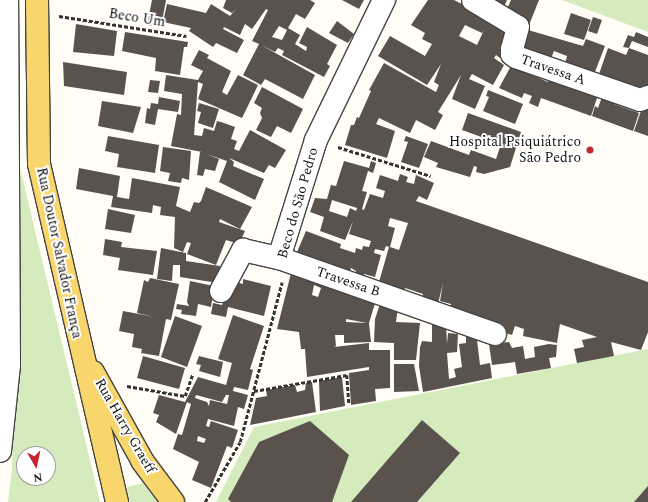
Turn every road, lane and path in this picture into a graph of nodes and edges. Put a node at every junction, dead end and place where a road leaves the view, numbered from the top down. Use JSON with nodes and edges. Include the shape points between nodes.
{"nodes":[{"id":1,"x":6,"y":0,"type":"edge"},
{"id":2,"x":384,"y":0,"type":"edge"},
{"id":3,"x":473,"y":0,"type":"edge"},
{"id":4,"x":37,"y":7,"type":"edge"},
{"id":5,"x":186,"y":36,"type":"dead end"},
{"id":6,"x":648,"y":97,"type":"edge"},
{"id":7,"x":316,"y":140,"type":"junction"},
{"id":8,"x":431,"y":176,"type":"dead end"},
{"id":9,"x":279,"y":258,"type":"junction"},
{"id":10,"x":221,"y":291,"type":"dead end"},
{"id":11,"x":495,"y":334,"type":"dead end"},
{"id":12,"x":80,"y":348,"type":"junction"},
{"id":13,"x":193,"y":373,"type":"dead end"},
{"id":14,"x":98,"y":380,"type":"junction"},
{"id":15,"x":254,"y":391,"type":"junction"},
{"id":16,"x":349,"y":403,"type":"dead end"},
{"id":17,"x":0,"y":450,"type":"edge"},
{"id":18,"x":117,"y":502,"type":"edge"},
{"id":19,"x":173,"y":502,"type":"edge"},
{"id":20,"x":205,"y":502,"type":"edge"}],
"edges":[{"from":1,"to":17,"type":"street","via":[[9,365]]},
{"from":2,"to":7,"type":"street","name":"Beco do São Pedro"},
{"from":3,"to":6,"type":"street","name":"Travessa A","via":[[518,27],[512,49],[512,54],[516,57],[640,100]]},
{"from":4,"to":5,"type":"path","name":"Beco Um"},
{"from":4,"to":12,"type":"main road","name":"Rua Doutor Salvador França","via":[[39,164]]},
{"from":7,"to":8,"type":"path"},
{"from":7,"to":9,"type":"street","name":"Beco do São Pedro"},
{"from":9,"to":10,"type":"street","name":"Travessa B","via":[[243,250]]},
{"from":9,"to":11,"type":"street","name":"Travessa B"},
{"from":9,"to":15,"type":"path","name":"Beco do São Pedro","via":[[283,278]]},
{"from":12,"to":14,"type":"main road","name":"Rua Harry Graeff"},
{"from":12,"to":18,"type":"main road","name":"Rua Doutor Salvador França"},
{"from":13,"to":14,"type":"path","via":[[185,396]]},
{"from":14,"to":19,"type":"main road","name":"Rua Harry Graeff","via":[[143,462]]},
{"from":15,"to":16,"type":"path","via":[[347,375]]},
{"from":15,"to":20,"type":"path","name":"Beco do São Pedro","via":[[240,442]]}]}
